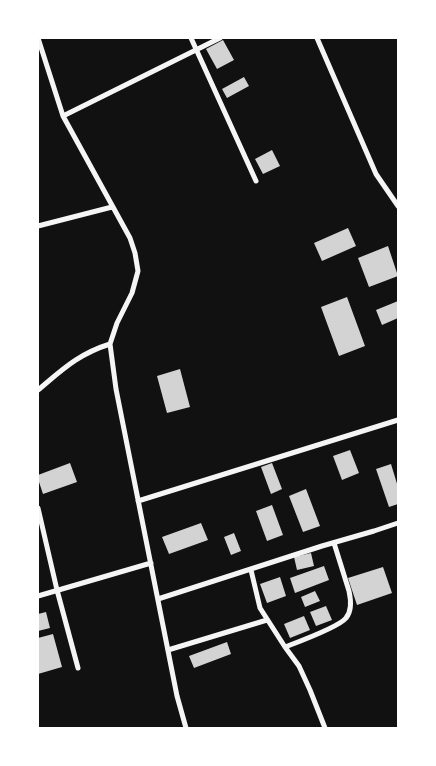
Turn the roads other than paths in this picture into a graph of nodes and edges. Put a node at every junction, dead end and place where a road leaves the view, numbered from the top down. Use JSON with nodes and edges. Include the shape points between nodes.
{"nodes":[{"id":1,"x":38,"y":38,"type":"edge"},
{"id":2,"x":191,"y":38,"type":"edge"},
{"id":3,"x":220,"y":38,"type":"edge"},
{"id":4,"x":317,"y":38,"type":"edge"},
{"id":5,"x":196,"y":50,"type":"junction"},
{"id":6,"x":63,"y":116,"type":"junction"},
{"id":7,"x":256,"y":180,"type":"dead end"},
{"id":8,"x":398,"y":206,"type":"edge"},
{"id":9,"x":112,"y":207,"type":"junction"},
{"id":10,"x":38,"y":226,"type":"edge"},
{"id":11,"x":110,"y":344,"type":"junction"},
{"id":12,"x":38,"y":390,"type":"edge"},
{"id":13,"x":398,"y":420,"type":"edge"},
{"id":14,"x":138,"y":501,"type":"junction"},
{"id":15,"x":38,"y":508,"type":"edge"},
{"id":16,"x":398,"y":523,"type":"edge"},
{"id":17,"x":334,"y":543,"type":"junction"},
{"id":18,"x":151,"y":563,"type":"junction"},
{"id":19,"x":251,"y":570,"type":"junction"},
{"id":20,"x":57,"y":590,"type":"junction"},
{"id":21,"x":38,"y":596,"type":"edge"},
{"id":22,"x":158,"y":599,"type":"junction"},
{"id":23,"x":267,"y":620,"type":"junction"},
{"id":24,"x":285,"y":647,"type":"junction"},
{"id":25,"x":168,"y":650,"type":"junction"},
{"id":26,"x":78,"y":668,"type":"dead end"},
{"id":27,"x":186,"y":728,"type":"edge"},
{"id":28,"x":325,"y":728,"type":"edge"}],
"edges":[{"from":1,"to":6,"type":"street"},
{"from":2,"to":5,"type":"street"},
{"from":3,"to":5,"type":"street"},
{"from":4,"to":8,"type":"street","via":[[376,174]]},
{"from":5,"to":6,"type":"street"},
{"from":5,"to":7,"type":"street"},
{"from":6,"to":9,"type":"street"},
{"from":9,"to":10,"type":"street"},
{"from":9,"to":11,"type":"street","via":[[130,238],[138,271]]},
{"from":11,"to":12,"type":"street","via":[[81,356]]},
{"from":11,"to":14,"type":"street"},
{"from":13,"to":14,"type":"street"},
{"from":14,"to":18,"type":"street"},
{"from":15,"to":20,"type":"street"},
{"from":16,"to":17,"type":"street"},
{"from":17,"to":19,"type":"street"},
{"from":17,"to":24,"type":"street","via":[[351,599],[349,613],[338,624]]},
{"from":18,"to":20,"type":"street"},
{"from":18,"to":22,"type":"street"},
{"from":19,"to":22,"type":"street"},
{"from":19,"to":23,"type":"street","via":[[260,608]]},
{"from":20,"to":21,"type":"street"},
{"from":20,"to":26,"type":"street"},
{"from":22,"to":25,"type":"street"},
{"from":23,"to":24,"type":"street"},
{"from":23,"to":25,"type":"street"},
{"from":24,"to":28,"type":"street","via":[[310,690]]},
{"from":25,"to":27,"type":"street"}]}
